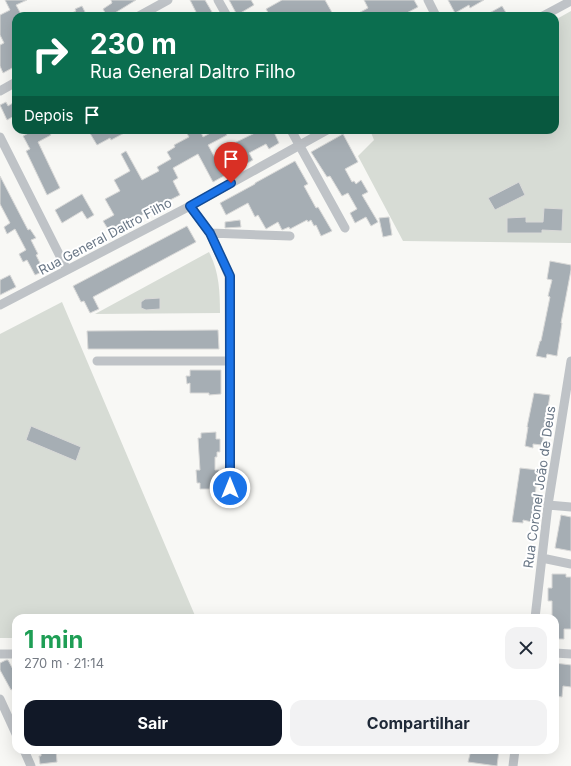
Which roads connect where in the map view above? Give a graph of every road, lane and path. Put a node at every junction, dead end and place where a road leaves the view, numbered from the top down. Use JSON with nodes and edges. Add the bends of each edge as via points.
{"nodes":[{"id":1,"x":168,"y":0,"type":"edge"},
{"id":2,"x":218,"y":0,"type":"edge"},
{"id":3,"x":428,"y":0,"type":"edge"},
{"id":4,"x":571,"y":1,"type":"edge"},
{"id":5,"x":146,"y":12,"type":"edge"},
{"id":6,"x":225,"y":12,"type":"edge"},
{"id":7,"x":434,"y":12,"type":"edge"},
{"id":8,"x":550,"y":12,"type":"edge"},
{"id":9,"x":12,"y":84,"type":"edge"},
{"id":10,"x":0,"y":91,"type":"edge"},
{"id":11,"x":293,"y":134,"type":"edge"},
{"id":12,"x":320,"y":134,"type":"edge"},
{"id":13,"x":0,"y":137,"type":"edge"},
{"id":14,"x":299,"y":145,"type":"junction"},
{"id":15,"x":190,"y":206,"type":"junction"},
{"id":16,"x":345,"y":228,"type":"dead end"},
{"id":17,"x":210,"y":233,"type":"junction"},
{"id":18,"x":290,"y":236,"type":"dead end"},
{"id":19,"x":67,"y":270,"type":"junction"},
{"id":20,"x":0,"y":306,"type":"edge"},
{"id":21,"x":97,"y":360,"type":"dead end"},
{"id":22,"x":230,"y":361,"type":"junction"},
{"id":23,"x":571,"y":361,"type":"edge"},
{"id":24,"x":230,"y":488,"type":"dead end"},
{"id":25,"x":548,"y":505,"type":"junction"},
{"id":26,"x":571,"y":507,"type":"edge"},
{"id":27,"x":542,"y":558,"type":"junction"},
{"id":28,"x":571,"y":564,"type":"edge"},
{"id":29,"x":535,"y":614,"type":"edge"},
{"id":30,"x":559,"y":653,"type":"edge"},
{"id":31,"x":0,"y":654,"type":"edge"},
{"id":32,"x":12,"y":654,"type":"edge"},
{"id":33,"x":571,"y":654,"type":"edge"},
{"id":34,"x":0,"y":699,"type":"edge"},
{"id":35,"x":12,"y":725,"type":"edge"},
{"id":36,"x":26,"y":754,"type":"edge"},
{"id":37,"x":515,"y":754,"type":"edge"},
{"id":38,"x":31,"y":766,"type":"edge"},
{"id":39,"x":513,"y":766,"type":"edge"}],
"edges":[{"from":1,"to":5,"type":"street"},
{"from":2,"to":6,"type":"street"},
{"from":3,"to":7,"type":"street"},
{"from":4,"to":8,"type":"street"},
{"from":9,"to":10,"type":"street"},
{"from":11,"to":14,"type":"street"},
{"from":12,"to":14,"type":"street","name":"Rua General Daltro Filho"},
{"from":13,"to":19,"type":"street"},
{"from":14,"to":15,"type":"street","name":"Rua General Daltro Filho"},
{"from":14,"to":16,"type":"street"},
{"from":15,"to":17,"type":"street"},
{"from":15,"to":19,"type":"street","name":"Rua General Daltro Filho"},
{"from":17,"to":18,"type":"street"},
{"from":17,"to":22,"type":"street","via":[[230,276]]},
{"from":19,"to":20,"type":"street","name":"Rua General Daltro Filho"},
{"from":21,"to":22,"type":"street"},
{"from":22,"to":24,"type":"street"},
{"from":23,"to":25,"type":"street","name":"Rua Coronel João de Deus"},
{"from":25,"to":26,"type":"street"},
{"from":25,"to":27,"type":"street","name":"Rua Coronel João de Deus"},
{"from":27,"to":28,"type":"street"},
{"from":27,"to":29,"type":"street","name":"Rua Coronel João de Deus"},
{"from":30,"to":33,"type":"street"},
{"from":31,"to":32,"type":"street"},
{"from":34,"to":35,"type":"street"},
{"from":36,"to":38,"type":"street"},
{"from":37,"to":39,"type":"street"}]}
